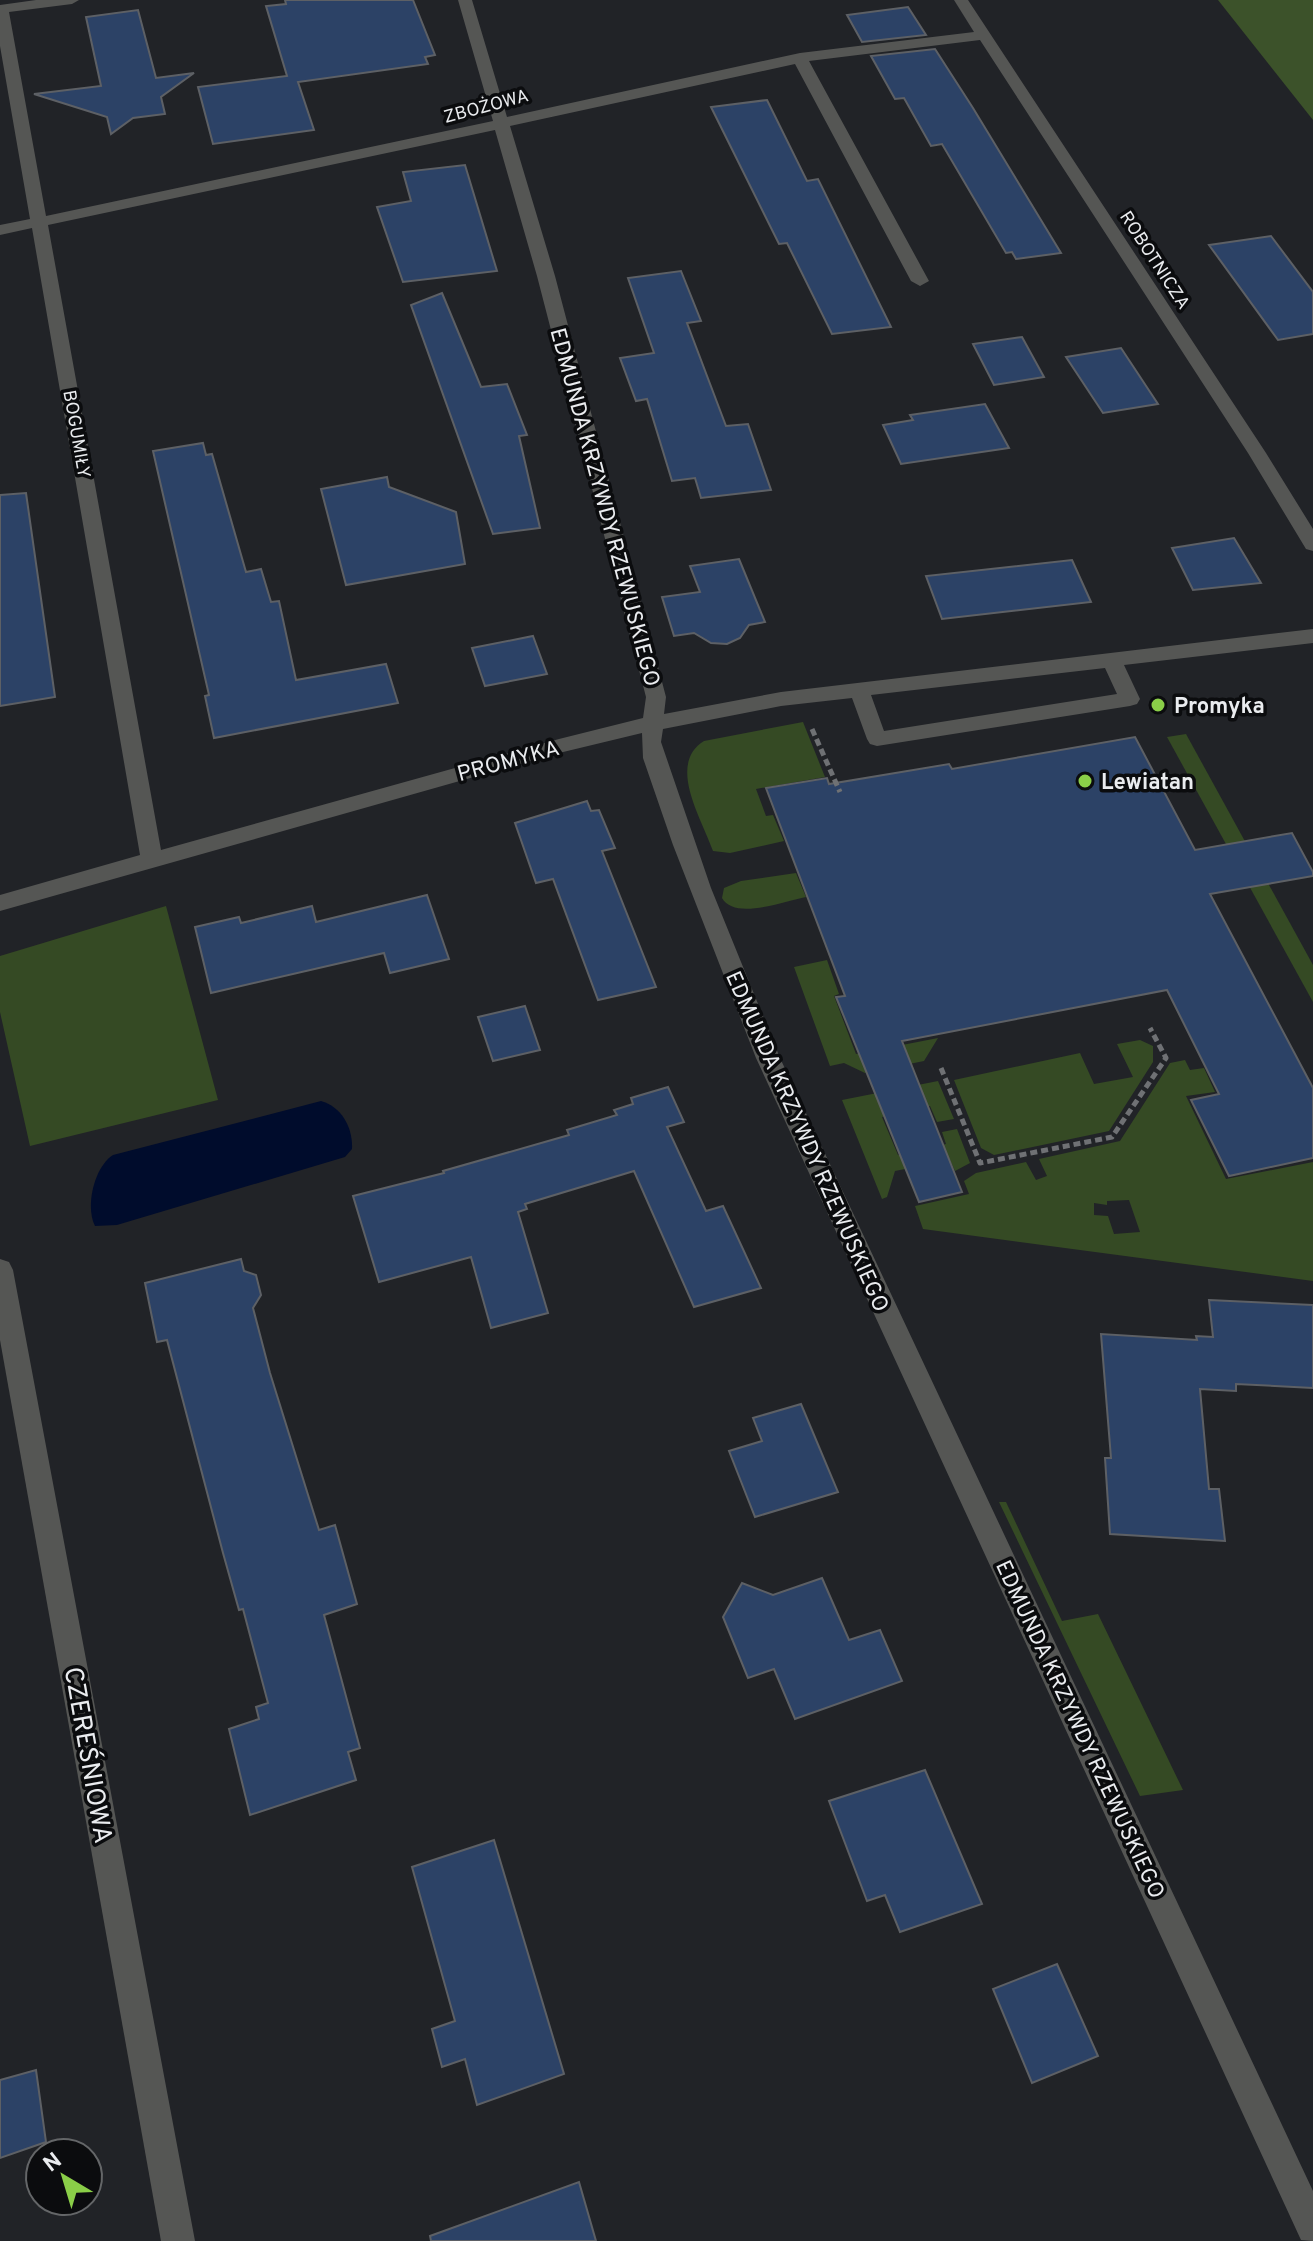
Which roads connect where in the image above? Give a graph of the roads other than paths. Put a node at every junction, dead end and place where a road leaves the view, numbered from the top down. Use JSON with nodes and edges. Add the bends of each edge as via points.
{"nodes":[{"id":1,"x":72,"y":0,"type":"edge"},
{"id":2,"x":465,"y":0,"type":"edge"},
{"id":3,"x":961,"y":0,"type":"edge"},
{"id":4,"x":0,"y":9,"type":"edge"},
{"id":5,"x":984,"y":35,"type":"junction"},
{"id":6,"x":800,"y":58,"type":"junction"},
{"id":7,"x":500,"y":123,"type":"junction"},
{"id":8,"x":40,"y":222,"type":"junction"},
{"id":9,"x":0,"y":230,"type":"edge"},
{"id":10,"x":920,"y":281,"type":"dead end"},
{"id":11,"x":1313,"y":545,"type":"edge"},
{"id":12,"x":1313,"y":636,"type":"edge"},
{"id":13,"x":1111,"y":659,"type":"junction"},
{"id":14,"x":859,"y":690,"type":"junction"},
{"id":15,"x":654,"y":723,"type":"junction"},
{"id":16,"x":152,"y":859,"type":"junction"},
{"id":17,"x":0,"y":903,"type":"edge"},
{"id":18,"x":0,"y":1270,"type":"edge"},
{"id":19,"x":1304,"y":2185,"type":"edge"},
{"id":20,"x":1313,"y":2228,"type":"edge"},
{"id":21,"x":178,"y":2241,"type":"edge"}],
"edges":[{"from":1,"to":4,"type":"street"},
{"from":2,"to":7,"type":"street","name":"EDMUNDA KRZYWDY RZEWUSKIEGO"},
{"from":3,"to":5,"type":"street","name":"ROBOTNICZA"},
{"from":4,"to":8,"type":"street","name":"BOGUMIŁY"},
{"from":5,"to":6,"type":"street","name":"ZBOŻOWA"},
{"from":5,"to":11,"type":"street","name":"ROBOTNICZA"},
{"from":6,"to":7,"type":"street","name":"ZBOŻOWA"},
{"from":6,"to":10,"type":"street"},
{"from":7,"to":8,"type":"street","name":"ZBOŻOWA"},
{"from":7,"to":15,"type":"street","name":"EDMUNDA KRZYWDY RZEWUSKIEGO","via":[[546,276],[656,697]]},
{"from":8,"to":9,"type":"street","name":"ZBOŻOWA"},
{"from":8,"to":16,"type":"street","name":"BOGUMIŁY"},
{"from":12,"to":13,"type":"street","name":"PROMYKA"},
{"from":13,"to":14,"type":"street","name":"PROMYKA"},
{"from":13,"to":14,"type":"street","via":[[1130,699],[877,739]]},
{"from":14,"to":15,"type":"street","name":"PROMYKA"},
{"from":15,"to":16,"type":"street","name":"PROMYKA"},
{"from":15,"to":19,"type":"street","name":"EDMUNDA KRZYWDY RZEWUSKIEGO","via":[[654,758],[749,1017]]},
{"from":16,"to":17,"type":"street","name":"PROMYKA"},
{"from":18,"to":21,"type":"street","name":"CZEREŚNIOWA"},
{"from":19,"to":20,"type":"street","name":"EDMUNDA KRZYWDY RZEWUSKIEGO"}]}
